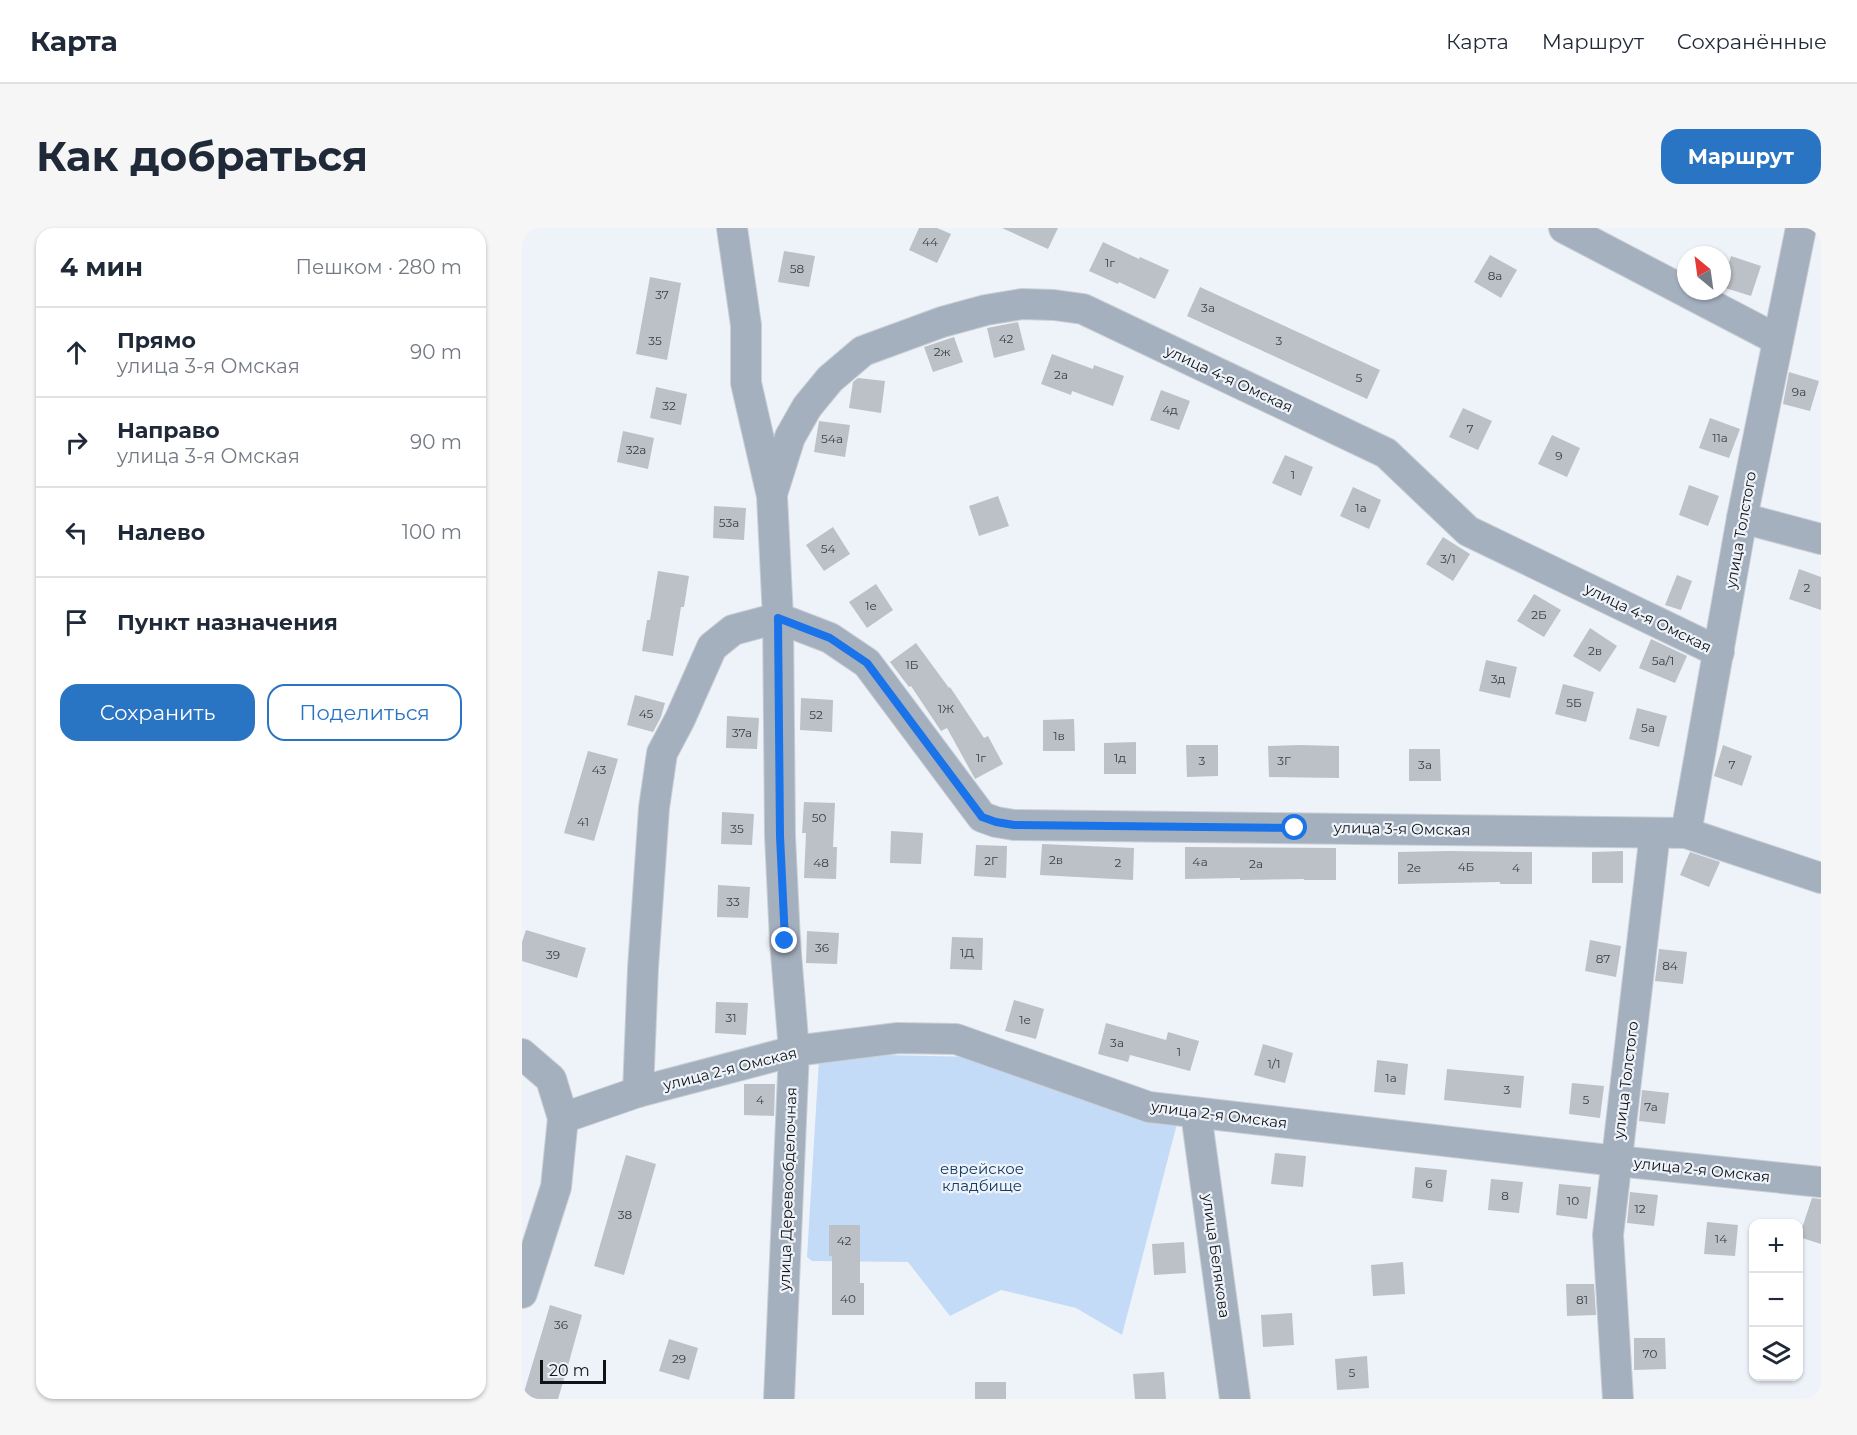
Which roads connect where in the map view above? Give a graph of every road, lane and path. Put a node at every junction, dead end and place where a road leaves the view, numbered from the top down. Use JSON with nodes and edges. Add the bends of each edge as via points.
{"nodes":[{"id":1,"x":732,"y":228,"type":"edge"},
{"id":2,"x":1564,"y":228,"type":"edge"},
{"id":3,"x":1801,"y":228,"type":"edge"},
{"id":4,"x":1778,"y":340,"type":"junction"},
{"id":5,"x":772,"y":496,"type":"junction"},
{"id":6,"x":1742,"y":518,"type":"junction"},
{"id":7,"x":1821,"y":539,"type":"edge"},
{"id":8,"x":778,"y":618,"type":"junction"},
{"id":9,"x":1719,"y":652,"type":"junction"},
{"id":10,"x":1655,"y":833,"type":"junction"},
{"id":11,"x":1686,"y":833,"type":"junction"},
{"id":12,"x":1821,"y":878,"type":"edge"},
{"id":13,"x":794,"y":1051,"type":"junction"},
{"id":14,"x":522,"y":1054,"type":"edge"},
{"id":15,"x":638,"y":1092,"type":"junction"},
{"id":16,"x":1196,"y":1113,"type":"junction"},
{"id":17,"x":563,"y":1118,"type":"junction"},
{"id":18,"x":1617,"y":1161,"type":"junction"},
{"id":19,"x":1821,"y":1182,"type":"edge"},
{"id":20,"x":522,"y":1293,"type":"edge"},
{"id":21,"x":779,"y":1399,"type":"edge"},
{"id":22,"x":1235,"y":1399,"type":"edge"},
{"id":23,"x":1618,"y":1399,"type":"edge"}],
"edges":[{"from":1,"to":5,"type":"street","name":"улица Деревообделочная","via":[[746,325],[746,383]]},
{"from":2,"to":4,"type":"street"},
{"from":3,"to":4,"type":"street","name":"улица Толстого"},
{"from":4,"to":6,"type":"street","name":"улица Толстого"},
{"from":5,"to":8,"type":"street","name":"улица Деревообделочная"},
{"from":5,"to":9,"type":"street","name":"улица 4-я Омская","via":[[790,437],[807,407],[830,379],[863,351],[986,310],[1054,304],[1083,309],[1386,453],[1468,531]]},
{"from":6,"to":7,"type":"street"},
{"from":6,"to":9,"type":"street","name":"улица Толстого"},
{"from":8,"to":10,"type":"street","name":"улица 3-я Омская","via":[[830,638],[867,663],[982,817],[996,822]]},
{"from":8,"to":13,"type":"street","name":"улица Деревообделочная","via":[[780,836]]},
{"from":8,"to":15,"type":"street","via":[[733,630],[712,647],[662,753],[654,808]]},
{"from":9,"to":11,"type":"street","name":"улица Толстого"},
{"from":10,"to":11,"type":"street","name":"улица 3-я Омская"},
{"from":10,"to":18,"type":"street","name":"улица Толстого"},
{"from":11,"to":12,"type":"street","name":"улица 3-я Омская"},
{"from":13,"to":15,"type":"street","name":"улица 2-я Омская"},
{"from":13,"to":16,"type":"street","name":"улица 2-я Омская","via":[[897,1038],[956,1040],[1149,1107]]},
{"from":13,"to":21,"type":"street","name":"улица Деревообделочная"},
{"from":14,"to":17,"type":"street","via":[[551,1079]]},
{"from":15,"to":17,"type":"street","name":"улица 2-я Омская"},
{"from":16,"to":18,"type":"street","name":"улица 2-я Омская"},
{"from":16,"to":22,"type":"street","name":"улица Белякова"},
{"from":17,"to":20,"type":"street","via":[[556,1187]]},
{"from":18,"to":19,"type":"street","name":"улица 2-я Омская"},
{"from":18,"to":23,"type":"street","name":"улица Толстого","via":[[1608,1235]]}]}
